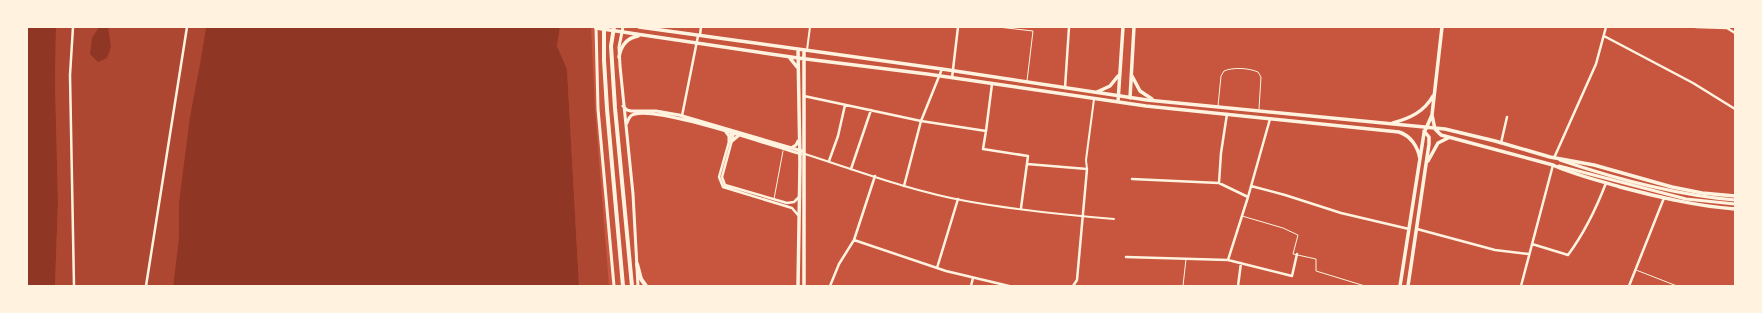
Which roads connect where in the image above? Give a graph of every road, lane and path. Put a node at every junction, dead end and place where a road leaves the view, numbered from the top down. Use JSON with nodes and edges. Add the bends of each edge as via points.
{"nodes":[{"id":1,"x":72,"y":27,"type":"edge"},
{"id":2,"x":187,"y":27,"type":"edge"},
{"id":3,"x":596,"y":27,"type":"edge"},
{"id":4,"x":623,"y":27,"type":"edge"},
{"id":5,"x":639,"y":27,"type":"edge"},
{"id":6,"x":702,"y":27,"type":"edge"},
{"id":7,"x":810,"y":27,"type":"edge"},
{"id":8,"x":958,"y":27,"type":"edge"},
{"id":9,"x":998,"y":27,"type":"edge"},
{"id":10,"x":1068,"y":27,"type":"edge"},
{"id":11,"x":1123,"y":27,"type":"edge"},
{"id":12,"x":1134,"y":27,"type":"edge"},
{"id":13,"x":1442,"y":27,"type":"edge"},
{"id":14,"x":1606,"y":27,"type":"edge"},
{"id":15,"x":1696,"y":27,"type":"edge"},
{"id":16,"x":604,"y":28,"type":"edge"},
{"id":17,"x":656,"y":28,"type":"edge"},
{"id":18,"x":614,"y":29,"type":"edge"},
{"id":19,"x":622,"y":32,"type":"junction"},
{"id":20,"x":1735,"y":33,"type":"edge"},
{"id":21,"x":644,"y":35,"type":"junction"},
{"id":22,"x":699,"y":36,"type":"junction"},
{"id":23,"x":1604,"y":36,"type":"junction"},
{"id":24,"x":697,"y":43,"type":"junction"},
{"id":25,"x":798,"y":49,"type":"junction"},
{"id":26,"x":805,"y":50,"type":"junction"},
{"id":27,"x":784,"y":56,"type":"junction"},
{"id":28,"x":619,"y":57,"type":"junction"},
{"id":29,"x":798,"y":58,"type":"junction"},
{"id":30,"x":804,"y":58,"type":"junction"},
{"id":31,"x":813,"y":60,"type":"junction"},
{"id":32,"x":798,"y":69,"type":"junction"},
{"id":33,"x":804,"y":69,"type":"junction"},
{"id":34,"x":942,"y":69,"type":"junction"},
{"id":35,"x":953,"y":71,"type":"junction"},
{"id":36,"x":1120,"y":71,"type":"junction"},
{"id":37,"x":1131,"y":73,"type":"junction"},
{"id":38,"x":940,"y":76,"type":"junction"},
{"id":39,"x":952,"y":78,"type":"junction"},
{"id":40,"x":1027,"y":82,"type":"junction"},
{"id":41,"x":992,"y":83,"type":"junction"},
{"id":42,"x":1065,"y":88,"type":"junction"},
{"id":43,"x":1094,"y":92,"type":"junction"},
{"id":44,"x":1434,"y":93,"type":"junction"},
{"id":45,"x":804,"y":96,"type":"junction"},
{"id":46,"x":1118,"y":96,"type":"junction"},
{"id":47,"x":1130,"y":97,"type":"junction"},
{"id":48,"x":1094,"y":98,"type":"junction"},
{"id":49,"x":1157,"y":101,"type":"junction"},
{"id":50,"x":1118,"y":102,"type":"junction"},
{"id":51,"x":1129,"y":103,"type":"junction"},
{"id":52,"x":845,"y":104,"type":"junction"},
{"id":53,"x":623,"y":106,"type":"junction"},
{"id":54,"x":1218,"y":107,"type":"junction"},
{"id":55,"x":1735,"y":109,"type":"edge"},
{"id":56,"x":871,"y":110,"type":"junction"},
{"id":57,"x":1259,"y":112,"type":"junction"},
{"id":58,"x":1227,"y":114,"type":"junction"},
{"id":59,"x":1432,"y":115,"type":"junction"},
{"id":60,"x":682,"y":117,"type":"junction"},
{"id":61,"x":1507,"y":117,"type":"dead end"},
{"id":62,"x":1270,"y":119,"type":"junction"},
{"id":63,"x":921,"y":121,"type":"junction"},
{"id":64,"x":1390,"y":124,"type":"junction"},
{"id":65,"x":626,"y":125,"type":"junction"},
{"id":66,"x":1434,"y":128,"type":"junction"},
{"id":67,"x":1425,"y":129,"type":"junction"},
{"id":68,"x":725,"y":131,"type":"junction"},
{"id":69,"x":986,"y":131,"type":"junction"},
{"id":70,"x":733,"y":132,"type":"junction"},
{"id":71,"x":740,"y":136,"type":"junction"},
{"id":72,"x":1451,"y":138,"type":"junction"},
{"id":73,"x":730,"y":141,"type":"junction"},
{"id":74,"x":798,"y":141,"type":"junction"},
{"id":75,"x":1501,"y":143,"type":"junction"},
{"id":76,"x":783,"y":147,"type":"junction"},
{"id":77,"x":790,"y":148,"type":"junction"},
{"id":78,"x":793,"y":152,"type":"junction"},
{"id":79,"x":799,"y":152,"type":"junction"},
{"id":80,"x":805,"y":154,"type":"junction"},
{"id":81,"x":1554,"y":158,"type":"junction"},
{"id":82,"x":1420,"y":159,"type":"junction"},
{"id":83,"x":800,"y":161,"type":"junction"},
{"id":84,"x":829,"y":161,"type":"junction"},
{"id":85,"x":1027,"y":164,"type":"junction"},
{"id":86,"x":1427,"y":164,"type":"junction"},
{"id":87,"x":1553,"y":165,"type":"junction"},
{"id":88,"x":851,"y":169,"type":"junction"},
{"id":89,"x":1087,"y":169,"type":"junction"},
{"id":90,"x":1592,"y":172,"type":"junction"},
{"id":91,"x":875,"y":176,"type":"junction"},
{"id":92,"x":1132,"y":179,"type":"dead end"},
{"id":93,"x":1219,"y":183,"type":"junction"},
{"id":94,"x":1606,"y":183,"type":"junction"},
{"id":95,"x":904,"y":186,"type":"junction"},
{"id":96,"x":1252,"y":186,"type":"junction"},
{"id":97,"x":800,"y":196,"type":"junction"},
{"id":98,"x":1735,"y":196,"type":"edge"},
{"id":99,"x":1248,"y":197,"type":"junction"},
{"id":100,"x":1664,"y":198,"type":"junction"},
{"id":101,"x":958,"y":199,"type":"junction"},
{"id":102,"x":1735,"y":200,"type":"edge"},
{"id":103,"x":774,"y":201,"type":"junction"},
{"id":104,"x":1735,"y":204,"type":"edge"},
{"id":105,"x":1021,"y":208,"type":"junction"},
{"id":106,"x":1735,"y":209,"type":"edge"},
{"id":107,"x":798,"y":215,"type":"junction"},
{"id":108,"x":1083,"y":216,"type":"junction"},
{"id":109,"x":1242,"y":216,"type":"junction"},
{"id":110,"x":1114,"y":219,"type":"dead end"},
{"id":111,"x":1410,"y":229,"type":"junction"},
{"id":112,"x":1417,"y":229,"type":"junction"},
{"id":113,"x":854,"y":240,"type":"junction"},
{"id":114,"x":1532,"y":244,"type":"junction"},
{"id":115,"x":1297,"y":254,"type":"junction"},
{"id":116,"x":1529,"y":254,"type":"junction"},
{"id":117,"x":1126,"y":257,"type":"dead end"},
{"id":118,"x":1186,"y":259,"type":"junction"},
{"id":119,"x":1228,"y":260,"type":"junction"},
{"id":120,"x":1241,"y":263,"type":"junction"},
{"id":121,"x":637,"y":264,"type":"junction"},
{"id":122,"x":937,"y":268,"type":"junction"},
{"id":123,"x":1636,"y":270,"type":"junction"},
{"id":124,"x":973,"y":278,"type":"junction"},
{"id":125,"x":74,"y":286,"type":"edge"},
{"id":126,"x":146,"y":286,"type":"edge"},
{"id":127,"x":614,"y":286,"type":"edge"},
{"id":128,"x":624,"y":286,"type":"edge"},
{"id":129,"x":632,"y":286,"type":"edge"},
{"id":130,"x":638,"y":286,"type":"edge"},
{"id":131,"x":646,"y":286,"type":"edge"},
{"id":132,"x":798,"y":286,"type":"edge"},
{"id":133,"x":804,"y":286,"type":"edge"},
{"id":134,"x":830,"y":286,"type":"edge"},
{"id":135,"x":971,"y":286,"type":"edge"},
{"id":136,"x":1008,"y":286,"type":"edge"},
{"id":137,"x":1073,"y":286,"type":"edge"},
{"id":138,"x":1183,"y":286,"type":"edge"},
{"id":139,"x":1238,"y":286,"type":"edge"},
{"id":140,"x":1365,"y":286,"type":"edge"},
{"id":141,"x":1400,"y":286,"type":"edge"},
{"id":142,"x":1408,"y":286,"type":"edge"},
{"id":143,"x":1522,"y":286,"type":"edge"},
{"id":144,"x":1629,"y":286,"type":"edge"},
{"id":145,"x":1677,"y":286,"type":"edge"}],
"edges":[{"from":1,"to":125,"type":"street","via":[[70,75]]},
{"from":2,"to":126,"type":"street"},
{"from":3,"to":16,"type":"main road"},
{"from":3,"to":127,"type":"street","via":[[598,109]]},
{"from":4,"to":19,"type":"street"},
{"from":5,"to":17,"type":"main road"},
{"from":6,"to":22,"type":"street"},
{"from":7,"to":26,"type":"street"},
{"from":8,"to":35,"type":"street"},
{"from":9,"to":40,"type":"lane","via":[[1033,31]]},
{"from":10,"to":42,"type":"street"},
{"from":11,"to":36,"type":"main road"},
{"from":12,"to":37,"type":"main road"},
{"from":13,"to":44,"type":"main road"},
{"from":14,"to":23,"type":"street"},
{"from":15,"to":20,"type":"street","via":[[1727,28]]},
{"from":16,"to":18,"type":"main road"},
{"from":16,"to":128,"type":"main road","via":[[607,109]]},
{"from":17,"to":22,"type":"main road"},
{"from":18,"to":19,"type":"main road"},
{"from":18,"to":129,"type":"main road","via":[[611,46],[615,108]]},
{"from":19,"to":21,"type":"main road"},
{"from":19,"to":28,"type":"street"},
{"from":21,"to":24,"type":"main road"},
{"from":21,"to":28,"type":"main road","via":[[634,37],[625,43]]},
{"from":22,"to":24,"type":"street"},
{"from":22,"to":25,"type":"main road"},
{"from":23,"to":55,"type":"street"},
{"from":23,"to":81,"type":"street","via":[[1596,64]]},
{"from":24,"to":27,"type":"main road"},
{"from":24,"to":60,"type":"street"},
{"from":25,"to":26,"type":"main road"},
{"from":25,"to":29,"type":"main road"},
{"from":26,"to":30,"type":"main road"},
{"from":26,"to":34,"type":"main road"},
{"from":27,"to":29,"type":"main road"},
{"from":27,"to":32,"type":"main road","via":[[792,60]]},
{"from":28,"to":53,"type":"street"},
{"from":29,"to":30,"type":"main road"},
{"from":29,"to":32,"type":"main road"},
{"from":30,"to":31,"type":"main road"},
{"from":30,"to":33,"type":"main road"},
{"from":31,"to":33,"type":"main road","via":[[807,62]]},
{"from":31,"to":38,"type":"main road"},
{"from":32,"to":74,"type":"main road"},
{"from":33,"to":45,"type":"main road"},
{"from":34,"to":35,"type":"main road"},
{"from":34,"to":38,"type":"street"},
{"from":35,"to":39,"type":"street"},
{"from":35,"to":40,"type":"main road"},
{"from":36,"to":43,"type":"main road","via":[[1110,86]]},
{"from":36,"to":46,"type":"main road"},
{"from":37,"to":47,"type":"main road"},
{"from":37,"to":49,"type":"main road","via":[[1140,91]]},
{"from":38,"to":39,"type":"main road"},
{"from":38,"to":63,"type":"street"},
{"from":39,"to":41,"type":"main road"},
{"from":40,"to":42,"type":"main road"},
{"from":41,"to":48,"type":"main road"},
{"from":41,"to":69,"type":"street"},
{"from":42,"to":43,"type":"main road"},
{"from":43,"to":46,"type":"main road"},
{"from":44,"to":59,"type":"main road"},
{"from":44,"to":64,"type":"main road","via":[[1420,112]]},
{"from":45,"to":52,"type":"street"},
{"from":45,"to":80,"type":"main road"},
{"from":46,"to":47,"type":"main road"},
{"from":46,"to":50,"type":"main road"},
{"from":47,"to":49,"type":"main road"},
{"from":47,"to":51,"type":"main road"},
{"from":48,"to":50,"type":"main road"},
{"from":48,"to":89,"type":"street"},
{"from":49,"to":54,"type":"main road"},
{"from":50,"to":51,"type":"main road"},
{"from":51,"to":58,"type":"main road"},
{"from":52,"to":56,"type":"street"},
{"from":52,"to":84,"type":"street"},
{"from":53,"to":60,"type":"street","via":[[631,111],[656,111]]},
{"from":53,"to":65,"type":"street"},
{"from":54,"to":57,"type":"main road"},
{"from":54,"to":57,"type":"lane","via":[[1221,76],[1224,71],[1254,70],[1258,72],[1261,80]]},
{"from":56,"to":63,"type":"street"},
{"from":56,"to":88,"type":"street"},
{"from":57,"to":64,"type":"main road"},
{"from":58,"to":62,"type":"main road"},
{"from":58,"to":93,"type":"street"},
{"from":59,"to":66,"type":"main road"},
{"from":59,"to":67,"type":"main road"},
{"from":60,"to":65,"type":"street","via":[[634,115],[628,119]]},
{"from":60,"to":68,"type":"street"},
{"from":60,"to":70,"type":"street"},
{"from":61,"to":75,"type":"street"},
{"from":62,"to":82,"type":"main road","via":[[1398,132],[1406,135],[1413,143]]},
{"from":62,"to":96,"type":"street"},
{"from":63,"to":69,"type":"street"},
{"from":63,"to":95,"type":"street"},
{"from":64,"to":67,"type":"main road"},
{"from":65,"to":121,"type":"street"},
{"from":66,"to":67,"type":"main road"},
{"from":66,"to":72,"type":"main road","via":[[1439,134]]},
{"from":66,"to":75,"type":"main road"},
{"from":67,"to":82,"type":"main road"},
{"from":67,"to":86,"type":"main road","via":[[1430,140]]},
{"from":68,"to":70,"type":"street"},
{"from":68,"to":73,"type":"street"},
{"from":69,"to":85,"type":"street","via":[[983,149],[1028,156]]},
{"from":70,"to":71,"type":"street"},
{"from":70,"to":73,"type":"street"},
{"from":70,"to":76,"type":"street"},
{"from":71,"to":73,"type":"street"},
{"from":71,"to":76,"type":"street"},
{"from":72,"to":86,"type":"main road","via":[[1438,143]]},
{"from":72,"to":87,"type":"main road"},
{"from":73,"to":103,"type":"street","via":[[720,172],[721,184],[727,189]]},
{"from":74,"to":77,"type":"street"},
{"from":74,"to":79,"type":"main road"},
{"from":75,"to":81,"type":"main road"},
{"from":76,"to":77,"type":"street"},
{"from":76,"to":78,"type":"street"},
{"from":76,"to":103,"type":"lane"},
{"from":77,"to":79,"type":"street"},
{"from":78,"to":79,"type":"street"},
{"from":78,"to":83,"type":"street"},
{"from":79,"to":80,"type":"street"},
{"from":79,"to":83,"type":"main road"},
{"from":80,"to":84,"type":"street"},
{"from":80,"to":133,"type":"main road"},
{"from":81,"to":90,"type":"street"},
{"from":81,"to":98,"type":"main road","via":[[1580,162],[1687,190]]},
{"from":82,"to":111,"type":"main road"},
{"from":83,"to":97,"type":"main road"},
{"from":84,"to":88,"type":"street"},
{"from":85,"to":89,"type":"street"},
{"from":85,"to":105,"type":"street"},
{"from":86,"to":112,"type":"main road"},
{"from":87,"to":90,"type":"street"},
{"from":87,"to":94,"type":"main road"},
{"from":87,"to":114,"type":"street"},
{"from":88,"to":91,"type":"street"},
{"from":89,"to":108,"type":"street"},
{"from":90,"to":102,"type":"street","via":[[1687,195]]},
{"from":90,"to":104,"type":"street","via":[[1686,198]]},
{"from":91,"to":95,"type":"street"},
{"from":91,"to":113,"type":"street"},
{"from":92,"to":93,"type":"street"},
{"from":93,"to":99,"type":"street"},
{"from":94,"to":100,"type":"main road"},
{"from":94,"to":114,"type":"street","via":[[1594,215],[1568,255]]},
{"from":95,"to":101,"type":"street"},
{"from":96,"to":99,"type":"street"},
{"from":96,"to":111,"type":"street","via":[[1341,213]]},
{"from":97,"to":103,"type":"street","via":[[789,203]]},
{"from":97,"to":107,"type":"main road"},
{"from":99,"to":109,"type":"street"},
{"from":100,"to":106,"type":"main road"},
{"from":100,"to":123,"type":"street"},
{"from":101,"to":105,"type":"street"},
{"from":101,"to":122,"type":"street"},
{"from":103,"to":107,"type":"street","via":[[792,208]]},
{"from":105,"to":108,"type":"street"},
{"from":107,"to":132,"type":"main road"},
{"from":108,"to":110,"type":"street"},
{"from":108,"to":137,"type":"street","via":[[1078,280]]},
{"from":109,"to":115,"type":"lane","via":[[1298,235],[1293,254]]},
{"from":109,"to":119,"type":"street"},
{"from":111,"to":141,"type":"main road"},
{"from":112,"to":116,"type":"street","via":[[1495,250]]},
{"from":112,"to":142,"type":"main road"},
{"from":113,"to":122,"type":"street"},
{"from":113,"to":134,"type":"street","via":[[839,264]]},
{"from":114,"to":116,"type":"street"},
{"from":115,"to":120,"type":"street","via":[[1292,276]]},
{"from":115,"to":140,"type":"lane","via":[[1316,259],[1316,271]]},
{"from":116,"to":143,"type":"street"},
{"from":117,"to":118,"type":"street"},
{"from":118,"to":119,"type":"street"},
{"from":118,"to":138,"type":"lane"},
{"from":119,"to":120,"type":"street"},
{"from":120,"to":139,"type":"street"},
{"from":121,"to":130,"type":"street"},
{"from":121,"to":131,"type":"main road"},
{"from":122,"to":124,"type":"street"},
{"from":123,"to":144,"type":"street"},
{"from":123,"to":145,"type":"lane"},
{"from":124,"to":135,"type":"street"},
{"from":124,"to":136,"type":"street"}]}
